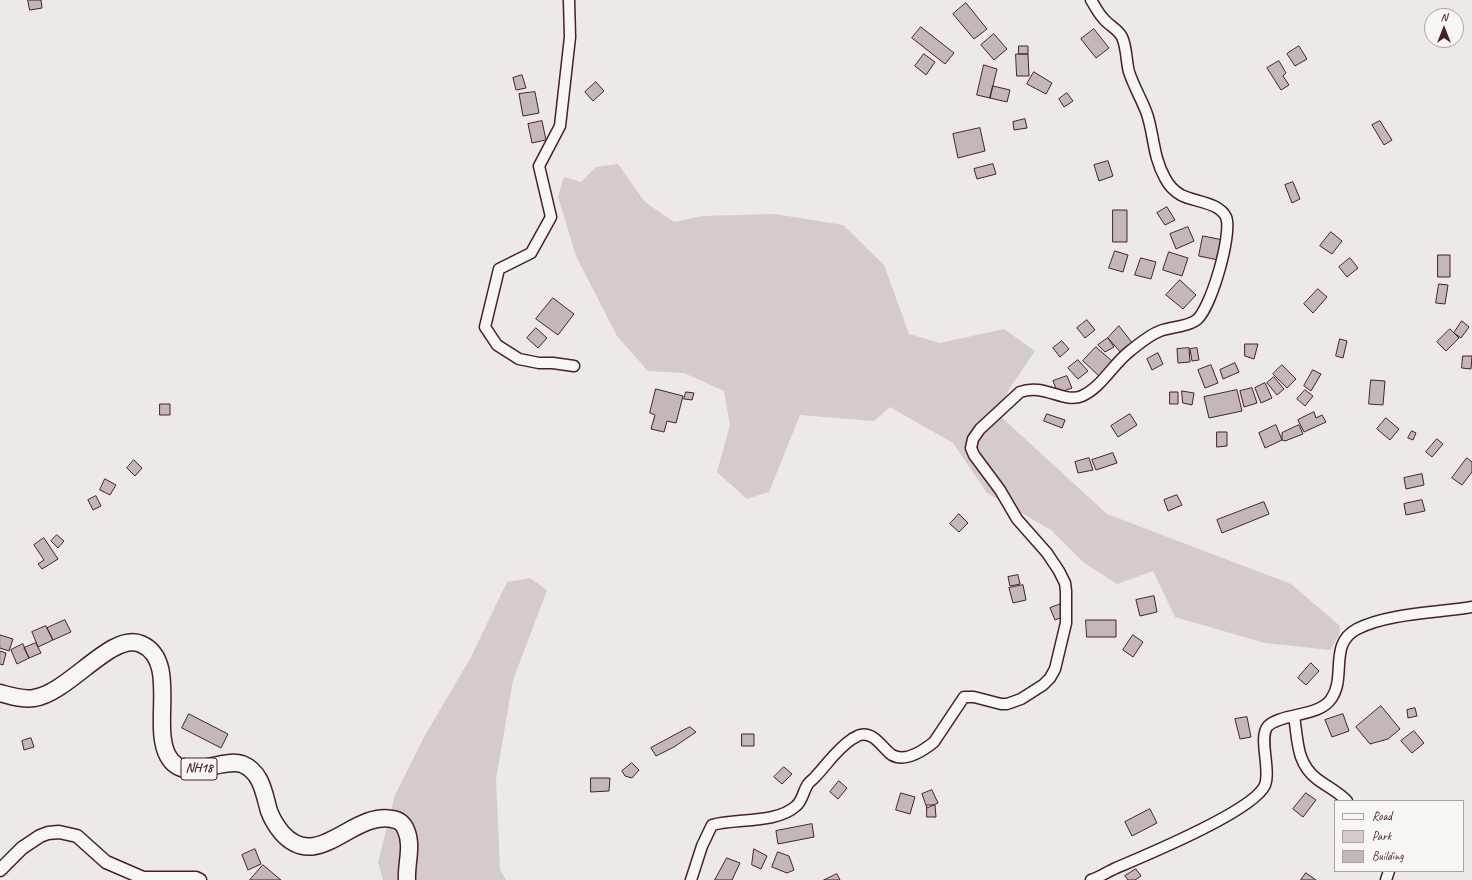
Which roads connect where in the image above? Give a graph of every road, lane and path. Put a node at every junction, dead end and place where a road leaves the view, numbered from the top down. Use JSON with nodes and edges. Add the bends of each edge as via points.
{"nodes":[{"id":1,"x":569,"y":0,"type":"edge"},
{"id":2,"x":1091,"y":0,"type":"edge"},
{"id":3,"x":574,"y":366,"type":"dead end"},
{"id":4,"x":1472,"y":607,"type":"edge"},
{"id":5,"x":0,"y":693,"type":"edge"},
{"id":6,"x":1294,"y":716,"type":"junction"},
{"id":7,"x":1346,"y":800,"type":"edge"},
{"id":8,"x":0,"y":870,"type":"edge"},
{"id":9,"x":200,"y":880,"type":"edge"},
{"id":10,"x":407,"y":880,"type":"edge"},
{"id":11,"x":691,"y":880,"type":"edge"},
{"id":12,"x":1091,"y":880,"type":"edge"}],
"edges":[{"from":1,"to":3,"type":"street","via":[[570,37],[560,126],[539,166],[551,217],[531,253],[499,269],[485,327],[497,345],[519,360]]},
{"from":2,"to":11,"type":"street","via":[[1102,17],[1121,36],[1130,73],[1147,114],[1156,157],[1165,179],[1180,194],[1221,211],[1228,226],[1213,292],[1202,315],[1196,321],[1160,331],[1149,337],[1127,353],[1097,385],[1081,397],[1063,396],[1037,389],[1020,392],[980,429],[973,439],[971,448],[974,455],[1000,490],[1017,519],[1047,553],[1065,583],[1067,616],[1053,674],[1021,699],[1007,704],[974,696],[964,697],[934,742],[907,757],[896,756],[866,734],[860,735],[846,743],[829,759],[808,784],[801,801],[790,810],[782,814],[712,825]]},
{"from":4,"to":6,"type":"street","via":[[1400,616],[1356,629],[1342,642],[1339,650],[1339,675],[1332,699],[1323,707]]},
{"from":5,"to":10,"type":"main road","number":"NH18","via":[[28,699],[42,696],[63,686],[115,646],[130,642],[142,644],[155,655],[160,666],[162,737],[167,755],[173,763],[190,769],[232,763],[246,767],[262,784],[276,825],[298,846],[308,847],[325,843],[373,819],[388,818],[401,822],[409,841]]},
{"from":6,"to":7,"type":"street","via":[[1300,757],[1306,768]]},
{"from":6,"to":12,"type":"street","via":[[1268,726],[1264,736],[1267,778],[1264,787],[1257,794],[1221,819]]},
{"from":8,"to":9,"type":"street","via":[[28,844],[48,833],[59,832],[77,836],[106,862],[143,878]]}]}
